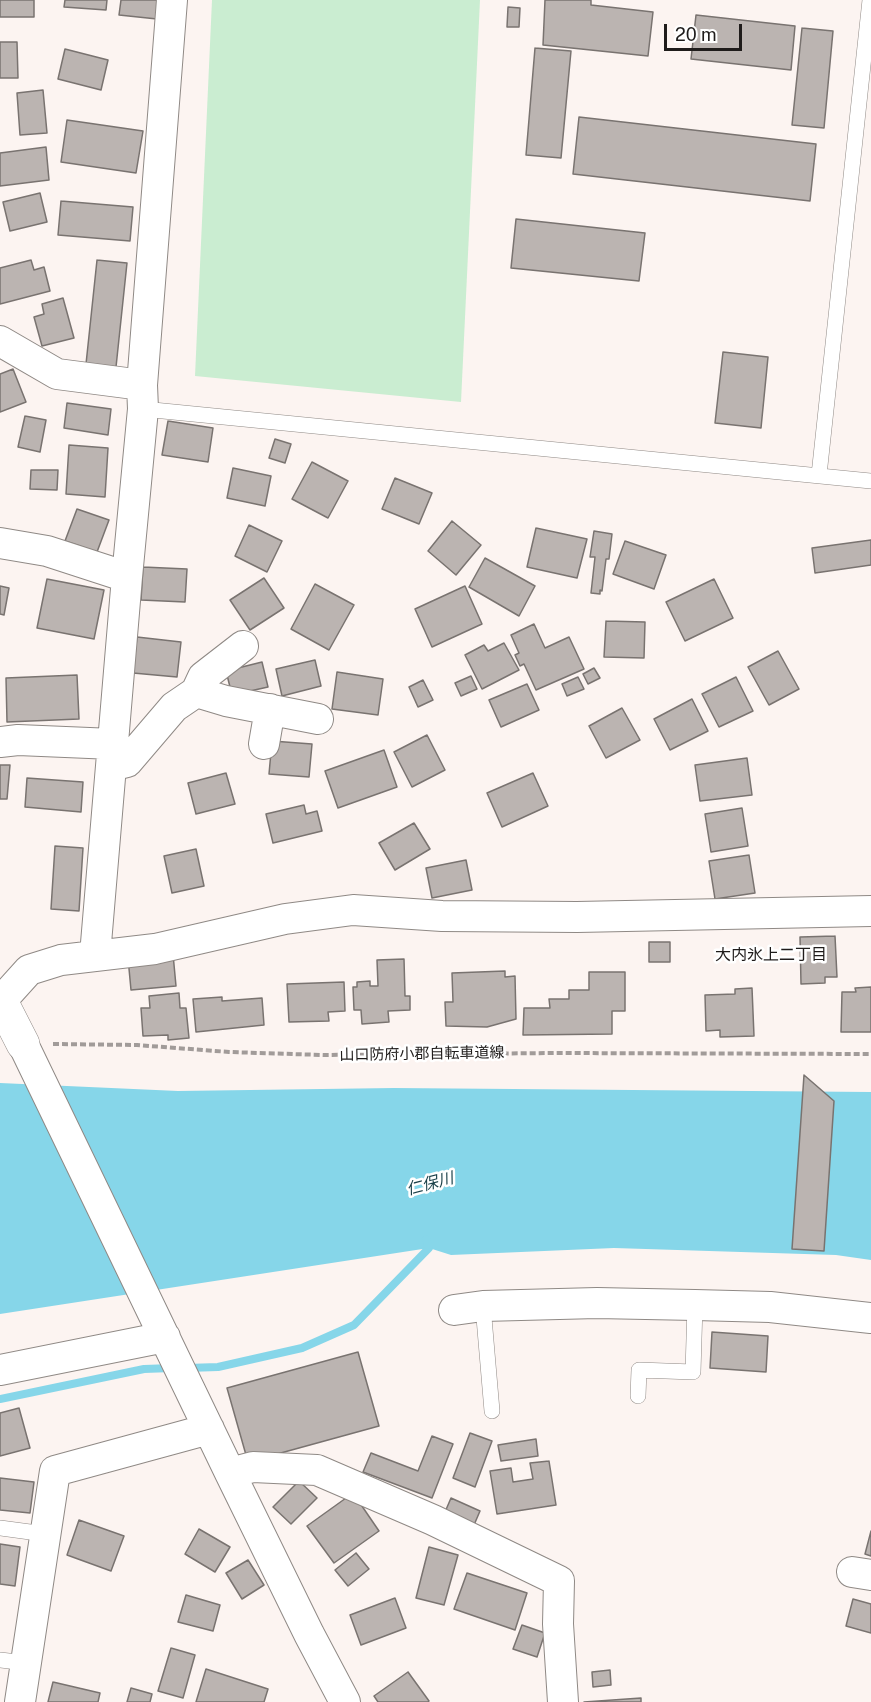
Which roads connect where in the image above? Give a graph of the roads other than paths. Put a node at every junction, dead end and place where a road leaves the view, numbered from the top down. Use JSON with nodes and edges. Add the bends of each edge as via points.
{"nodes":[{"id":1,"x":172,"y":0,"type":"edge"},
{"id":2,"x":870,"y":0,"type":"edge"},
{"id":3,"x":4,"y":349,"type":"edge"},
{"id":4,"x":142,"y":397,"type":"junction"},
{"id":5,"x":819,"y":475,"type":"junction"},
{"id":6,"x":871,"y":481,"type":"edge"},
{"id":7,"x":0,"y":543,"type":"edge"},
{"id":8,"x":127,"y":578,"type":"junction"},
{"id":9,"x":243,"y":646,"type":"dead end"},
{"id":10,"x":196,"y":692,"type":"junction"},
{"id":11,"x":270,"y":710,"type":"junction"},
{"id":12,"x":318,"y":719,"type":"dead end"},
{"id":13,"x":0,"y":742,"type":"edge"},
{"id":14,"x":264,"y":744,"type":"dead end"},
{"id":15,"x":112,"y":755,"type":"junction"},
{"id":16,"x":871,"y":911,"type":"edge"},
{"id":17,"x":95,"y":955,"type":"junction"},
{"id":18,"x":1,"y":1000,"type":"edge"},
{"id":19,"x":25,"y":1049,"type":"joint"},
{"id":20,"x":695,"y":1305,"type":"junction"},
{"id":21,"x":483,"y":1306,"type":"junction"},
{"id":22,"x":454,"y":1310,"type":"dead end"},
{"id":23,"x":871,"y":1318,"type":"edge"},
{"id":24,"x":165,"y":1337,"type":"junction"},
{"id":25,"x":0,"y":1370,"type":"edge"},
{"id":26,"x":638,"y":1396,"type":"dead end"},
{"id":27,"x":492,"y":1411,"type":"dead end"},
{"id":28,"x":209,"y":1429,"type":"junction"},
{"id":29,"x":230,"y":1473,"type":"junction"},
{"id":30,"x":0,"y":1528,"type":"edge"},
{"id":31,"x":45,"y":1534,"type":"junction"},
{"id":32,"x":13,"y":1661,"type":"edge"},
{"id":33,"x":20,"y":1702,"type":"edge"},
{"id":34,"x":345,"y":1702,"type":"edge"},
{"id":35,"x":563,"y":1702,"type":"edge"}],
"edges":[{"from":1,"to":4,"type":"street"},
{"from":2,"to":5,"type":"lane"},
{"from":3,"to":4,"type":"street","via":[[57,374]]},
{"from":4,"to":5,"type":"lane"},
{"from":4,"to":8,"type":"street"},
{"from":5,"to":6,"type":"lane"},
{"from":7,"to":8,"type":"street","via":[[47,551]]},
{"from":8,"to":15,"type":"street"},
{"from":9,"to":10,"type":"street","via":[[203,677]]},
{"from":10,"to":11,"type":"street"},
{"from":10,"to":15,"type":"street","via":[[174,707],[127,762]]},
{"from":11,"to":12,"type":"street"},
{"from":11,"to":14,"type":"street"},
{"from":13,"to":15,"type":"street","via":[[18,740]]},
{"from":15,"to":17,"type":"street"},
{"from":16,"to":17,"type":"street","via":[[578,917],[442,916],[353,910],[285,919],[155,949]]},
{"from":17,"to":18,"type":"street","via":[[29,970]]},
{"from":18,"to":19,"type":"main road"},
{"from":19,"to":24,"type":"street"},
{"from":20,"to":21,"type":"street"},
{"from":20,"to":23,"type":"street","via":[[770,1306]]},
{"from":20,"to":26,"type":"lane","via":[[693,1372],[639,1370]]},
{"from":21,"to":22,"type":"street"},
{"from":21,"to":27,"type":"lane"},
{"from":24,"to":25,"type":"street"},
{"from":24,"to":28,"type":"street"},
{"from":28,"to":29,"type":"street"},
{"from":28,"to":31,"type":"street","via":[[55,1471]]},
{"from":29,"to":34,"type":"street"},
{"from":29,"to":35,"type":"street","via":[[252,1467],[317,1470],[559,1581]]},
{"from":30,"to":31,"type":"lane"},
{"from":31,"to":32,"type":"street"},
{"from":32,"to":33,"type":"street"}]}
